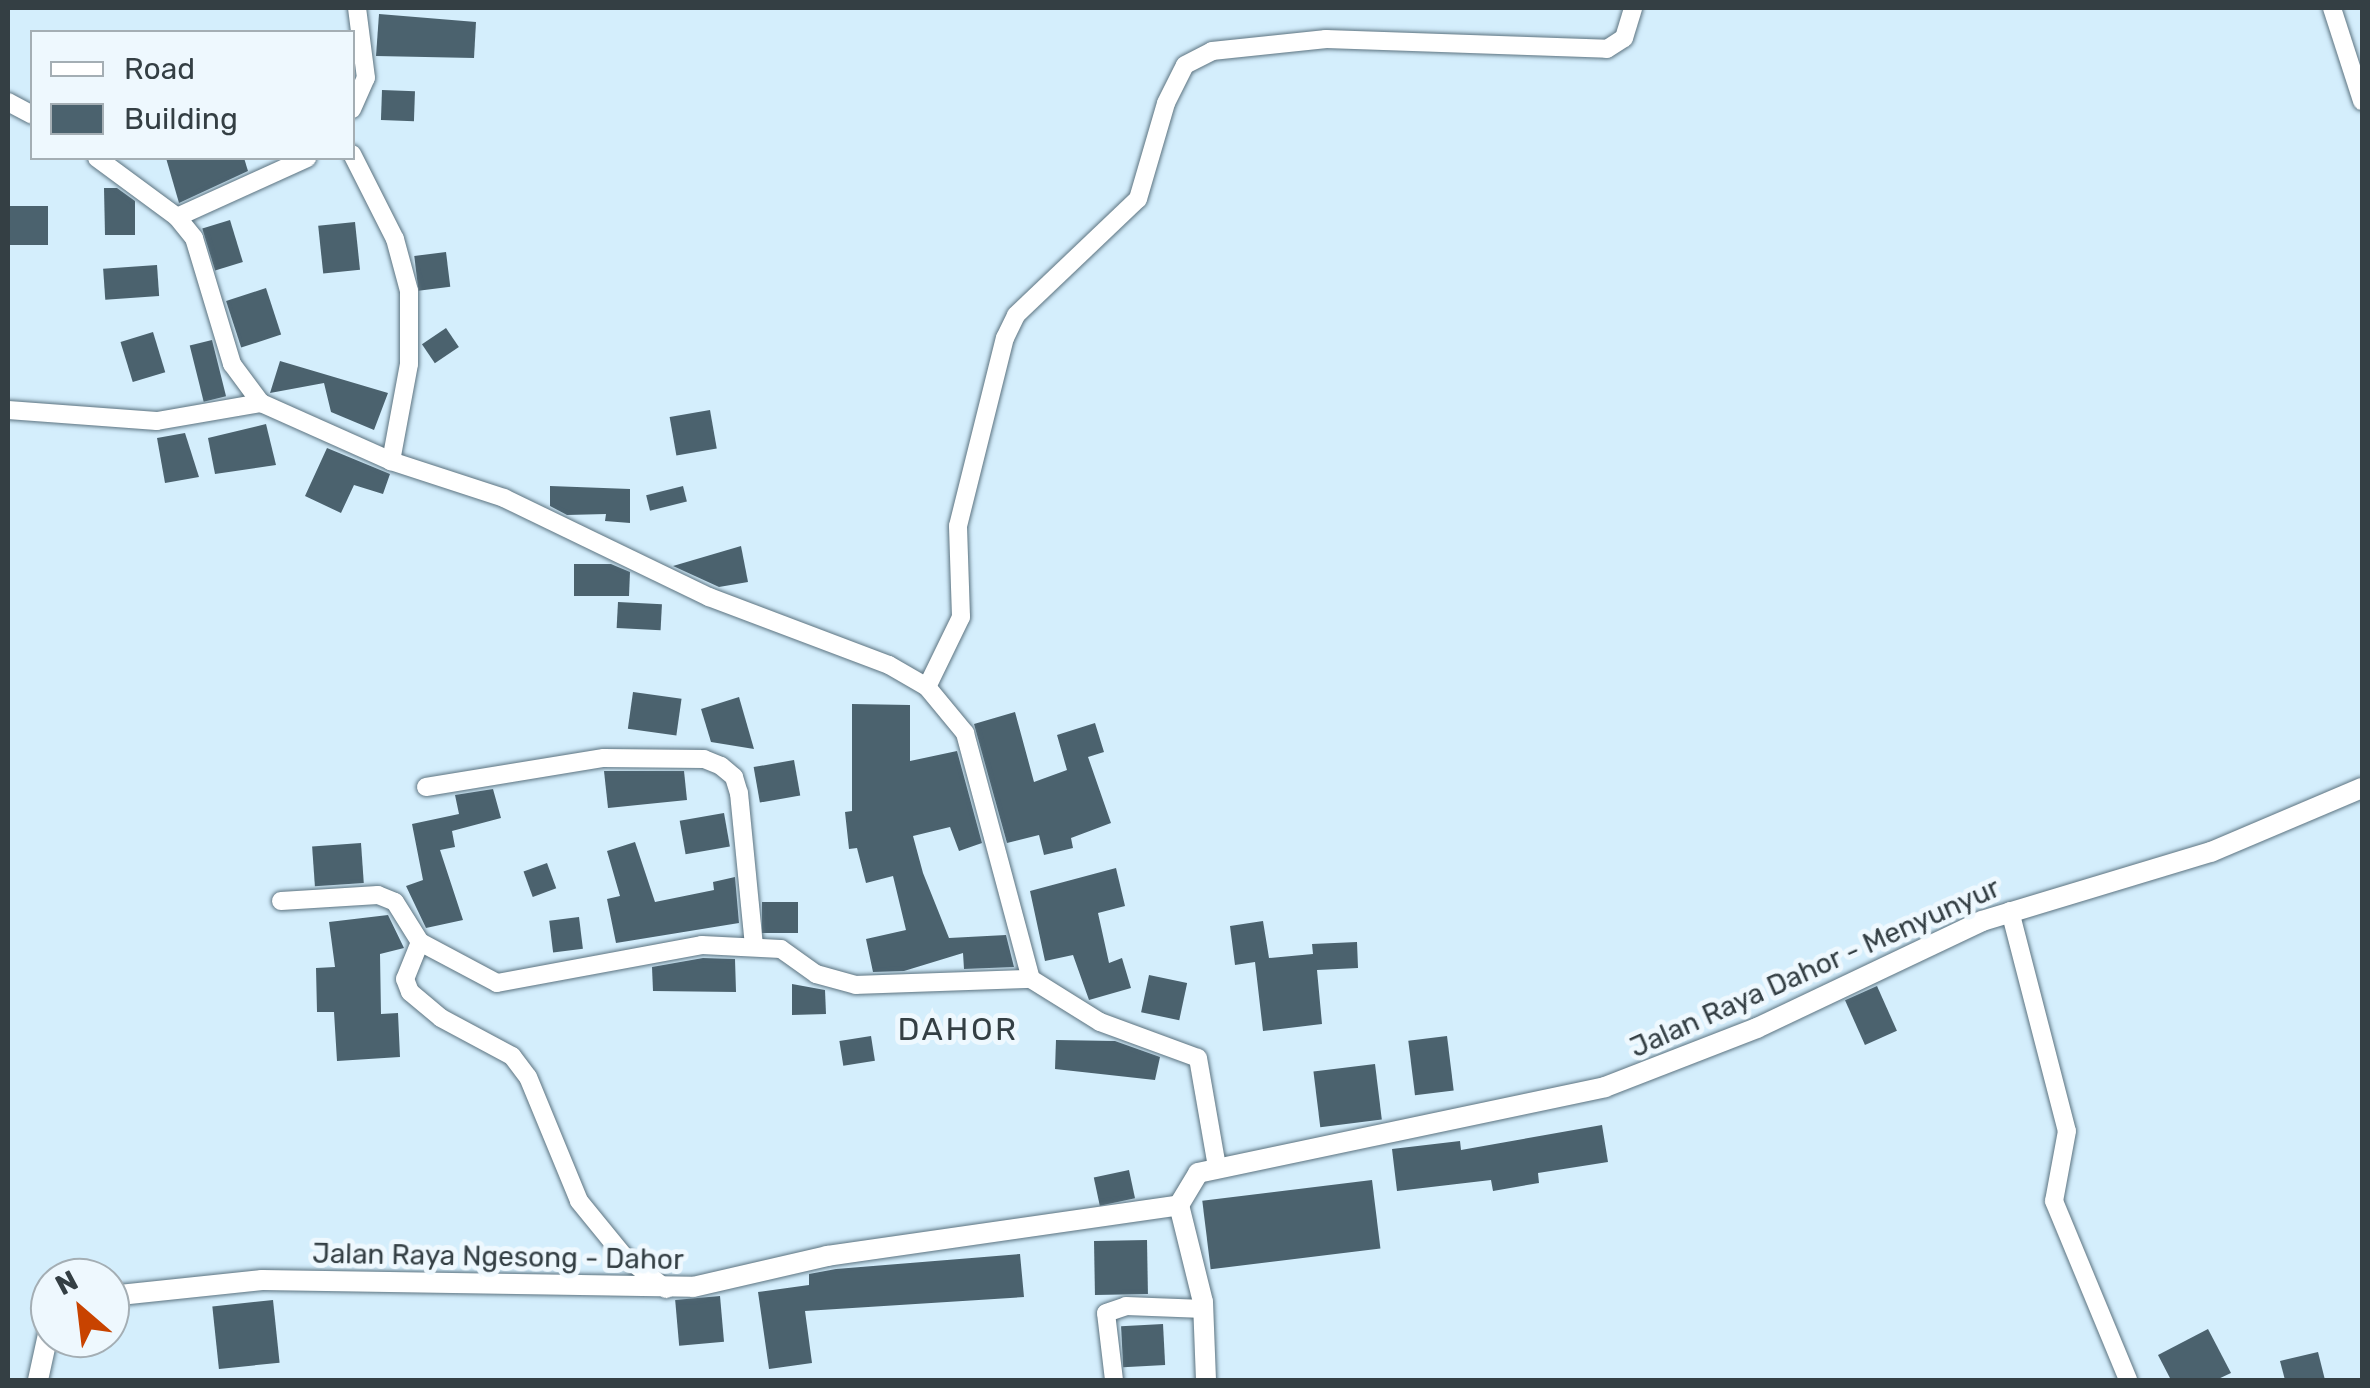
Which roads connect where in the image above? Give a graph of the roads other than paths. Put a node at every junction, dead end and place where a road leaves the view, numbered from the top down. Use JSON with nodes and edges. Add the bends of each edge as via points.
{"nodes":[{"id":1,"x":357,"y":8,"type":"edge"},
{"id":2,"x":1633,"y":8,"type":"edge"},
{"id":3,"x":2332,"y":8,"type":"edge"},
{"id":4,"x":2362,"y":100,"type":"edge"},
{"id":5,"x":8,"y":102,"type":"edge"},
{"id":6,"x":355,"y":102,"type":"edge"},
{"id":7,"x":30,"y":115,"type":"edge"},
{"id":8,"x":100,"y":160,"type":"edge"},
{"id":9,"x":303,"y":160,"type":"edge"},
{"id":10,"x":355,"y":160,"type":"edge"},
{"id":11,"x":177,"y":217,"type":"junction"},
{"id":12,"x":260,"y":404,"type":"junction"},
{"id":13,"x":8,"y":410,"type":"edge"},
{"id":14,"x":392,"y":461,"type":"junction"},
{"id":15,"x":927,"y":687,"type":"junction"},
{"id":16,"x":426,"y":786,"type":"dead end"},
{"id":17,"x":2362,"y":788,"type":"edge"},
{"id":18,"x":281,"y":900,"type":"dead end"},
{"id":19,"x":2010,"y":911,"type":"junction"},
{"id":20,"x":420,"y":942,"type":"junction"},
{"id":21,"x":754,"y":945,"type":"junction"},
{"id":22,"x":1031,"y":979,"type":"junction"},
{"id":23,"x":1217,"y":1167,"type":"junction"},
{"id":24,"x":1179,"y":1205,"type":"junction"},
{"id":25,"x":666,"y":1288,"type":"junction"},
{"id":26,"x":130,"y":1294,"type":"edge"},
{"id":27,"x":1204,"y":1309,"type":"junction"},
{"id":28,"x":1114,"y":1380,"type":"edge"},
{"id":29,"x":1206,"y":1380,"type":"edge"},
{"id":30,"x":2128,"y":1380,"type":"edge"}],
"edges":[{"from":1,"to":6,"type":"street","via":[[366,78]]},
{"from":2,"to":15,"type":"street","via":[[1624,38],[1608,49],[1326,39],[1212,51],[1185,65],[1166,102],[1138,198],[1016,315],[1004,338],[958,526],[961,617]]},
{"from":3,"to":4,"type":"street"},
{"from":5,"to":7,"type":"street"},
{"from":8,"to":11,"type":"street"},
{"from":9,"to":11,"type":"street"},
{"from":10,"to":14,"type":"street","via":[[395,239],[408,291],[410,364]]},
{"from":11,"to":12,"type":"street","via":[[194,238],[232,364]]},
{"from":12,"to":13,"type":"street","via":[[171,421]]},
{"from":12,"to":14,"type":"street"},
{"from":14,"to":15,"type":"street","via":[[517,503],[709,597],[889,665]]},
{"from":15,"to":22,"type":"street","via":[[964,733]]},
{"from":16,"to":21,"type":"street","via":[[604,758],[704,759],[721,766],[739,793]]},
{"from":17,"to":19,"type":"street","name":"Jalan Raya Dahor - Menyunyur","via":[[2211,852]]},
{"from":18,"to":20,"type":"street","via":[[378,895],[396,902]]},
{"from":19,"to":23,"type":"street","name":"Jalan Raya Dahor - Menyunyur","via":[[1757,1028],[1604,1087],[1514,1111]]},
{"from":19,"to":30,"type":"street","via":[[2067,1131],[2054,1201]]},
{"from":20,"to":21,"type":"street","via":[[497,983],[702,945]]},
{"from":20,"to":25,"type":"street","via":[[404,979],[410,992],[441,1018],[512,1056],[528,1077],[579,1201],[623,1255]]},
{"from":21,"to":22,"type":"street","via":[[791,952],[816,974],[856,986]]},
{"from":22,"to":23,"type":"street","via":[[1100,1022],[1198,1058]]},
{"from":23,"to":24,"type":"street","via":[[1188,1181]]},
{"from":24,"to":25,"type":"street","name":"Jalan Raya Ngesong - Dahor","via":[[827,1256],[726,1282]]},
{"from":24,"to":27,"type":"street"},
{"from":25,"to":26,"type":"street","name":"Jalan Raya Ngesong - Dahor","via":[[262,1280]]},
{"from":27,"to":28,"type":"street","via":[[1112,1308],[1104,1322]]},
{"from":27,"to":29,"type":"street"}]}
